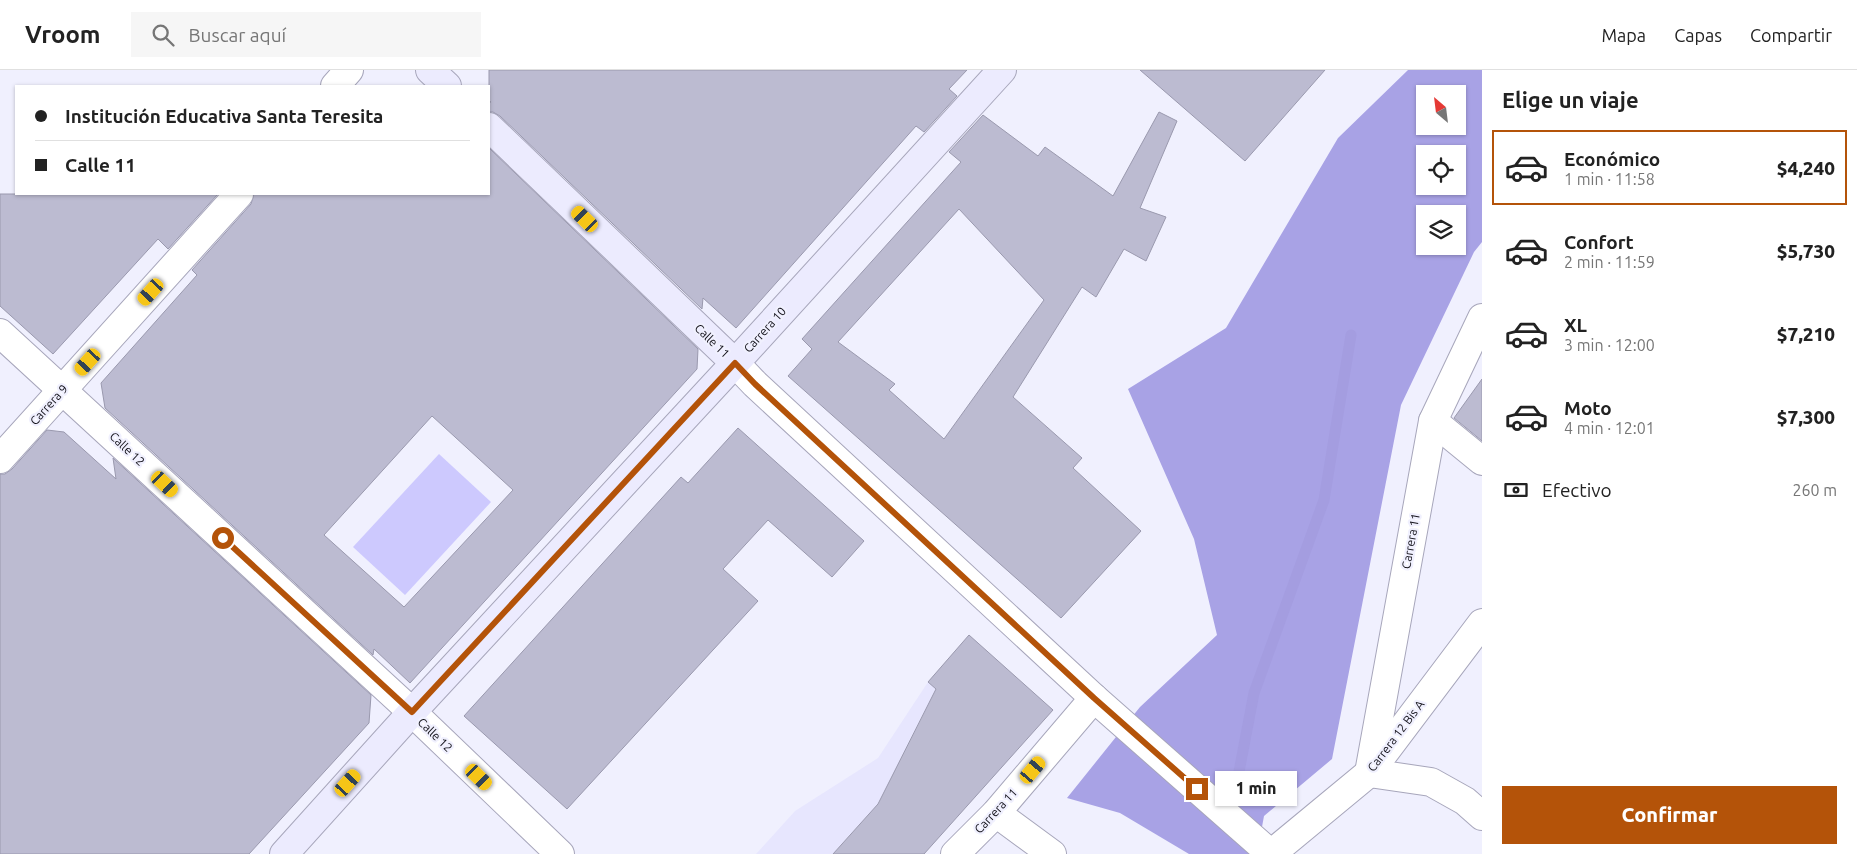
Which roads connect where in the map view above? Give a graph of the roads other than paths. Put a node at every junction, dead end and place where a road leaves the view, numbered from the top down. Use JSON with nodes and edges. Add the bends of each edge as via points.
{"nodes":[{"id":1,"x":349,"y":70,"type":"edge"},
{"id":2,"x":430,"y":70,"type":"edge"},
{"id":3,"x":1002,"y":70,"type":"edge"},
{"id":4,"x":336,"y":85,"type":"edge"},
{"id":5,"x":446,"y":85,"type":"edge"},
{"id":6,"x":490,"y":128,"type":"edge"},
{"id":7,"x":237,"y":195,"type":"edge"},
{"id":8,"x":1482,"y":318,"type":"edge"},
{"id":9,"x":0,"y":333,"type":"edge"},
{"id":10,"x":735,"y":363,"type":"junction"},
{"id":11,"x":63,"y":390,"type":"junction"},
{"id":12,"x":1433,"y":421,"type":"junction"},
{"id":13,"x":0,"y":459,"type":"edge"},
{"id":14,"x":1482,"y":461,"type":"edge"},
{"id":15,"x":1482,"y":623,"type":"edge"},
{"id":16,"x":1094,"y":698,"type":"junction"},
{"id":17,"x":412,"y":712,"type":"junction"},
{"id":18,"x":1369,"y":773,"type":"junction"},
{"id":19,"x":996,"y":814,"type":"junction"},
{"id":20,"x":1482,"y":816,"type":"edge"},
{"id":21,"x":284,"y":854,"type":"edge"},
{"id":22,"x":560,"y":854,"type":"edge"},
{"id":23,"x":955,"y":854,"type":"edge"},
{"id":24,"x":1052,"y":854,"type":"edge"},
{"id":25,"x":1271,"y":854,"type":"edge"}],
"edges":[{"from":1,"to":4,"type":"street"},
{"from":2,"to":5,"type":"main road"},
{"from":3,"to":10,"type":"main road","name":"Carrera 10"},
{"from":6,"to":10,"type":"main road","name":"Calle 11"},
{"from":7,"to":11,"type":"street","name":"Carrera 9"},
{"from":8,"to":12,"type":"street","name":"Carrera 11"},
{"from":9,"to":11,"type":"street","name":"Calle 12"},
{"from":10,"to":16,"type":"street","name":"Calle 11"},
{"from":10,"to":17,"type":"main road","name":"Carrera 10"},
{"from":11,"to":13,"type":"street","name":"Carrera 9"},
{"from":11,"to":17,"type":"street","name":"Calle 12"},
{"from":12,"to":14,"type":"street"},
{"from":12,"to":18,"type":"street","name":"Carrera 11"},
{"from":15,"to":18,"type":"street","name":"Carrera 12 Bis A"},
{"from":16,"to":19,"type":"street","name":"Carrera 11"},
{"from":16,"to":25,"type":"street","name":"Calle 11"},
{"from":17,"to":21,"type":"main road","name":"Carrera 10"},
{"from":17,"to":22,"type":"street","name":"Calle 12"},
{"from":18,"to":20,"type":"street","via":[[1431,782],[1465,801]]},
{"from":18,"to":25,"type":"street","name":"Carrera 12 Bis A"},
{"from":19,"to":23,"type":"street","name":"Carrera 11"},
{"from":19,"to":24,"type":"street"}]}
